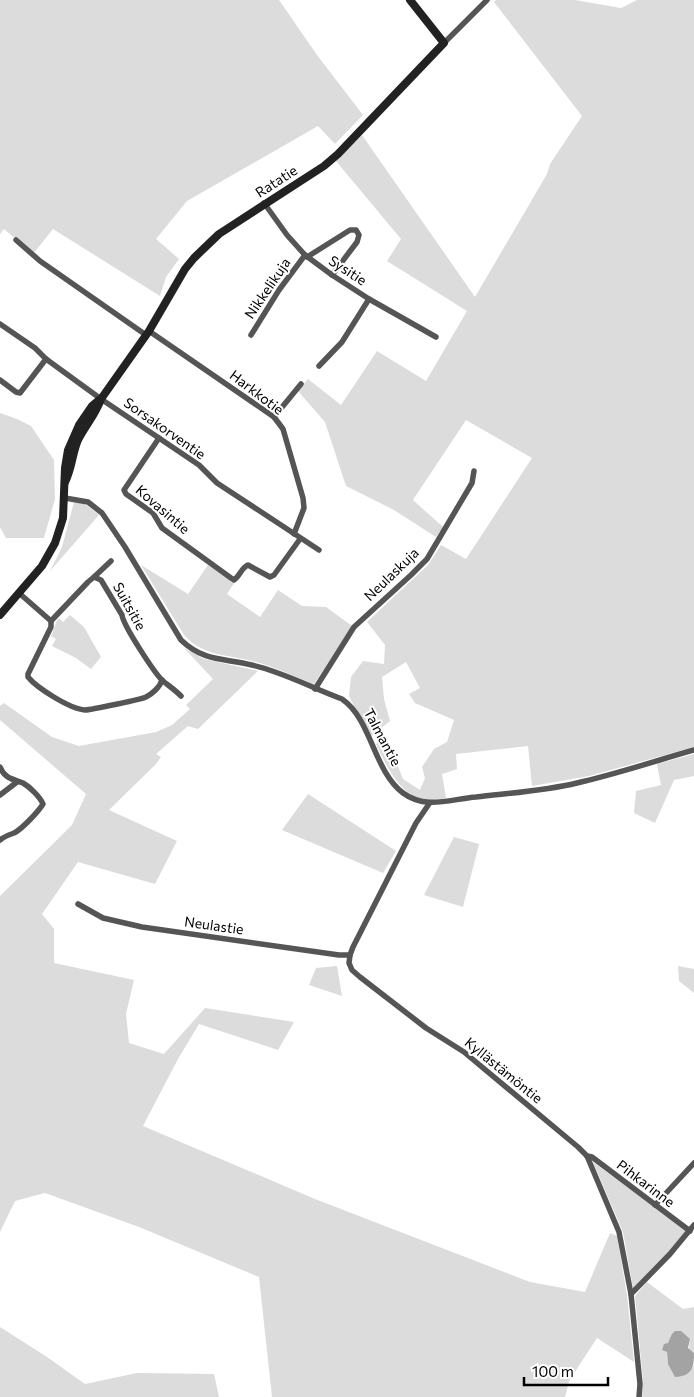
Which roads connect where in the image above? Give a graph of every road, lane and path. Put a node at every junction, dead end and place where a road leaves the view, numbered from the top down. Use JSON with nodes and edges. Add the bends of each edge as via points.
{"nodes":[{"id":1,"x":410,"y":0,"type":"edge"},
{"id":2,"x":487,"y":0,"type":"edge"},
{"id":3,"x":444,"y":43,"type":"junction"},
{"id":4,"x":264,"y":204,"type":"junction"},
{"id":5,"x":16,"y":240,"type":"dead end"},
{"id":6,"x":306,"y":256,"type":"junction"},
{"id":7,"x":332,"y":275,"type":"junction"},
{"id":8,"x":369,"y":299,"type":"junction"},
{"id":9,"x":0,"y":324,"type":"edge"},
{"id":10,"x":148,"y":333,"type":"junction"},
{"id":11,"x":251,"y":335,"type":"dead end"},
{"id":12,"x":436,"y":337,"type":"dead end"},
{"id":13,"x":46,"y":359,"type":"junction"},
{"id":14,"x":319,"y":366,"type":"dead end"},
{"id":15,"x":0,"y":380,"type":"edge"},
{"id":16,"x":301,"y":384,"type":"dead end"},
{"id":17,"x":101,"y":399,"type":"junction"},
{"id":18,"x":274,"y":417,"type":"junction"},
{"id":19,"x":159,"y":438,"type":"junction"},
{"id":20,"x":474,"y":471,"type":"dead end"},
{"id":21,"x":64,"y":498,"type":"junction"},
{"id":22,"x":294,"y":534,"type":"junction"},
{"id":23,"x":300,"y":539,"type":"junction"},
{"id":24,"x":319,"y":550,"type":"dead end"},
{"id":25,"x":111,"y":561,"type":"dead end"},
{"id":26,"x":94,"y":577,"type":"junction"},
{"id":27,"x":19,"y":593,"type":"junction"},
{"id":28,"x":0,"y":615,"type":"edge"},
{"id":29,"x":52,"y":621,"type":"junction"},
{"id":30,"x":162,"y":680,"type":"junction"},
{"id":31,"x":315,"y":689,"type":"junction"},
{"id":32,"x":181,"y":696,"type":"dead end"},
{"id":33,"x":694,"y":750,"type":"edge"},
{"id":34,"x":0,"y":767,"type":"edge"},
{"id":35,"x":17,"y":782,"type":"junction"},
{"id":36,"x":0,"y":795,"type":"edge"},
{"id":37,"x":428,"y":804,"type":"junction"},
{"id":38,"x":0,"y":840,"type":"edge"},
{"id":39,"x":78,"y":904,"type":"dead end"},
{"id":40,"x":350,"y":955,"type":"junction"},
{"id":41,"x":587,"y":1156,"type":"junction"},
{"id":42,"x":694,"y":1164,"type":"edge"},
{"id":43,"x":656,"y":1205,"type":"junction"},
{"id":44,"x":694,"y":1225,"type":"edge"},
{"id":45,"x":690,"y":1231,"type":"junction"},
{"id":46,"x":631,"y":1294,"type":"junction"},
{"id":47,"x":639,"y":1397,"type":"edge"}],
"edges":[{"from":1,"to":3,"type":"street"},
{"from":2,"to":3,"type":"street","name":"Ratatie"},
{"from":3,"to":4,"type":"street","name":"Ratatie","via":[[338,154]]},
{"from":4,"to":6,"type":"street","name":"Sysitie"},
{"from":4,"to":10,"type":"street","name":"Ratatie","via":[[219,234],[194,258]]},
{"from":5,"to":10,"type":"street","name":"Harkkotie","via":[[40,261]]},
{"from":6,"to":7,"type":"street","name":"Sysitie"},
{"from":6,"to":7,"type":"street","via":[[350,230],[356,230],[359,235],[357,242]]},
{"from":6,"to":11,"type":"street","name":"Nikkelikuja","via":[[279,290]]},
{"from":7,"to":8,"type":"street","name":"Sysitie"},
{"from":8,"to":12,"type":"street","name":"Sysitie"},
{"from":8,"to":14,"type":"street","via":[[342,342]]},
{"from":9,"to":13,"type":"street","name":"Sorsakorventie"},
{"from":10,"to":17,"type":"street","name":"Ratatie"},
{"from":10,"to":18,"type":"street","name":"Harkkotie"},
{"from":13,"to":15,"type":"street","via":[[20,393]]},
{"from":13,"to":17,"type":"street","name":"Sorsakorventie"},
{"from":16,"to":18,"type":"street"},
{"from":17,"to":19,"type":"street","name":"Sorsakorventie"},
{"from":17,"to":21,"type":"street","name":"Ratatie","via":[[84,418],[68,450]]},
{"from":18,"to":22,"type":"street","name":"Harkkotie","via":[[283,429],[303,498],[304,508]]},
{"from":19,"to":22,"type":"street","name":"Sorsakorventie"},
{"from":19,"to":23,"type":"street","name":"Kovasintie","via":[[124,490],[153,513],[162,528],[212,565],[234,580],[248,565],[270,577]]},
{"from":20,"to":31,"type":"street","name":"Neulaskuja","via":[[472,483],[427,559],[354,627]]},
{"from":21,"to":27,"type":"street","name":"Ratatie","via":[[55,543],[42,566]]},
{"from":21,"to":31,"type":"street","name":"Talmantie","via":[[88,502],[102,513],[181,640],[190,648],[201,655],[252,665]]},
{"from":22,"to":23,"type":"street","name":"Sorsakorventie"},
{"from":23,"to":24,"type":"street","name":"Sorsakorventie"},
{"from":25,"to":26,"type":"street"},
{"from":26,"to":29,"type":"street","name":"Suitsitie"},
{"from":26,"to":30,"type":"street","name":"Suitsitie","via":[[101,580],[134,640]]},
{"from":27,"to":28,"type":"street","name":"Ratatie"},
{"from":27,"to":29,"type":"street"},
{"from":29,"to":30,"type":"street","via":[[28,677],[68,705],[84,710],[146,698]]},
{"from":30,"to":32,"type":"street","name":"Suitsitie"},
{"from":31,"to":37,"type":"street","name":"Talmantie","via":[[348,703],[396,786],[410,798]]},
{"from":33,"to":37,"type":"street","via":[[576,784]]},
{"from":34,"to":35,"type":"street"},
{"from":35,"to":36,"type":"street"},
{"from":35,"to":38,"type":"street","via":[[41,798],[43,804],[16,832]]},
{"from":37,"to":40,"type":"street"},
{"from":39,"to":40,"type":"street","name":"Neulastie","via":[[103,918],[142,927]]},
{"from":40,"to":41,"type":"street","name":"Kyllästämöntie","via":[[349,964],[360,977],[426,1028],[464,1052]]},
{"from":41,"to":43,"type":"street","name":"Pihkarinne"},
{"from":41,"to":46,"type":"street","name":"Kyllästämöntie","via":[[619,1232]]},
{"from":42,"to":43,"type":"street"},
{"from":43,"to":45,"type":"street","name":"Pihkarinne"},
{"from":44,"to":45,"type":"street"},
{"from":45,"to":46,"type":"street"},
{"from":46,"to":47,"type":"street","name":"Kyllästämöntie"}]}
